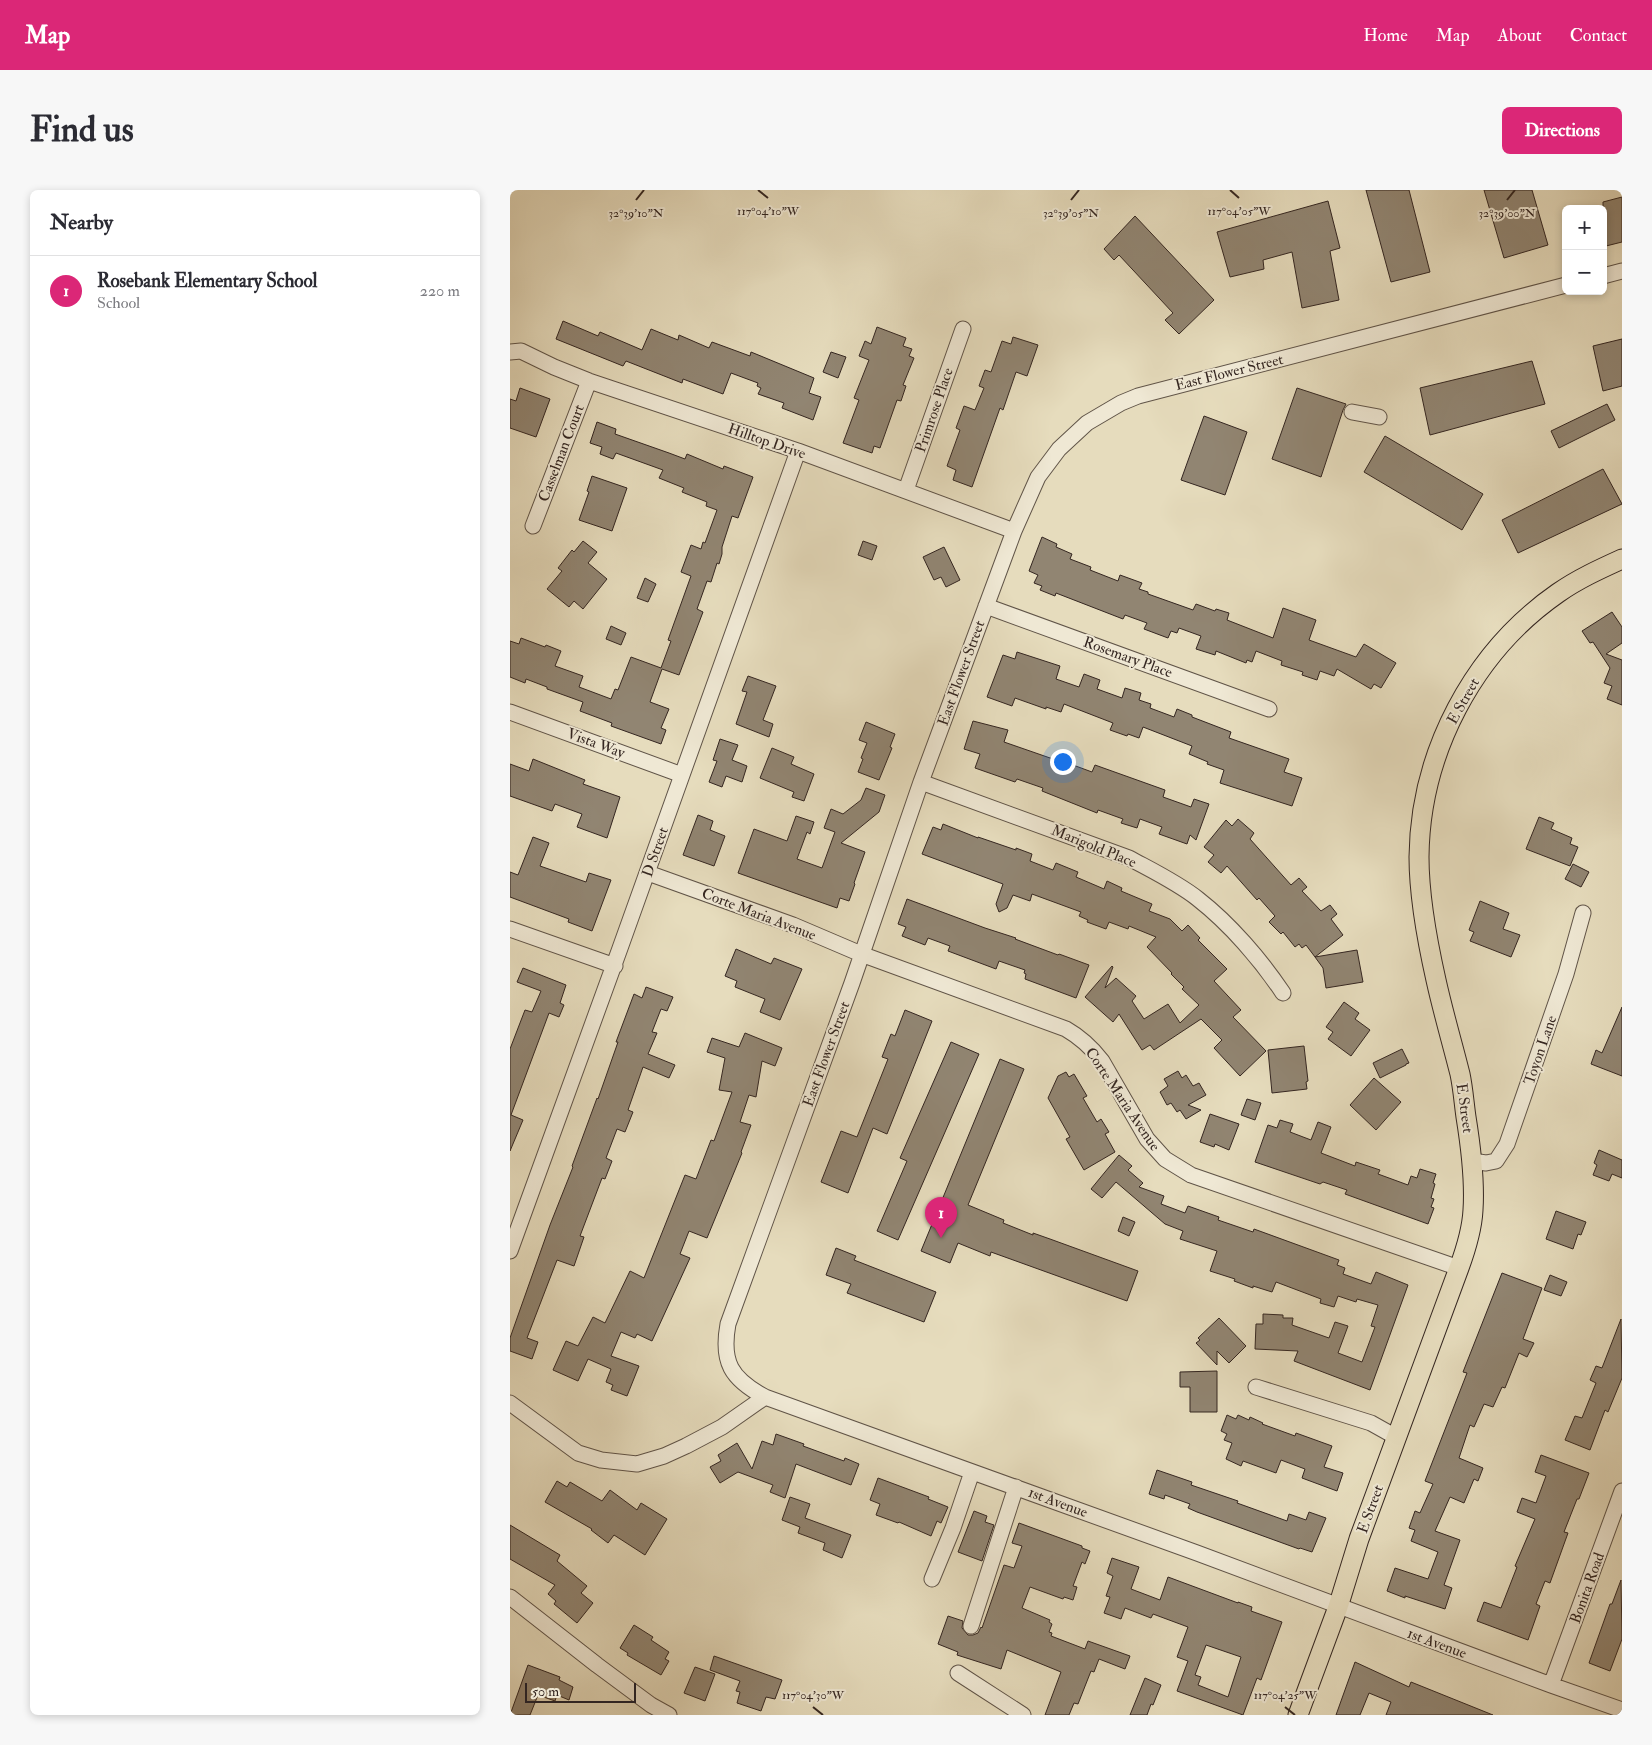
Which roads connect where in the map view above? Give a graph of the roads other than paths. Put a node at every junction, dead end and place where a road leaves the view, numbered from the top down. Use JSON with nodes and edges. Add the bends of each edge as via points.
{"nodes":[{"id":1,"x":1622,"y":271,"type":"edge"},
{"id":2,"x":1607,"y":275,"type":"edge"},
{"id":3,"x":1562,"y":286,"type":"edge"},
{"id":4,"x":963,"y":329,"type":"dead end"},
{"id":5,"x":516,"y":351,"type":"edge"},
{"id":6,"x":589,"y":381,"type":"junction"},
{"id":7,"x":1352,"y":412,"type":"dead end"},
{"id":8,"x":1379,"y":417,"type":"dead end"},
{"id":9,"x":798,"y":452,"type":"junction"},
{"id":10,"x":906,"y":490,"type":"junction"},
{"id":11,"x":533,"y":526,"type":"dead end"},
{"id":12,"x":1014,"y":531,"type":"junction"},
{"id":13,"x":1622,"y":559,"type":"edge"},
{"id":14,"x":986,"y":606,"type":"junction"},
{"id":15,"x":1270,"y":709,"type":"dead end"},
{"id":16,"x":510,"y":712,"type":"edge"},
{"id":17,"x":682,"y":775,"type":"junction"},
{"id":18,"x":921,"y":782,"type":"junction"},
{"id":19,"x":648,"y":873,"type":"junction"},
{"id":20,"x":1583,"y":912,"type":"dead end"},
{"id":21,"x":510,"y":929,"type":"edge"},
{"id":22,"x":861,"y":954,"type":"junction"},
{"id":23,"x":615,"y":966,"type":"junction"},
{"id":24,"x":1283,"y":993,"type":"dead end"},
{"id":25,"x":1472,"y":1161,"type":"junction"},
{"id":26,"x":510,"y":1251,"type":"edge"},
{"id":27,"x":1459,"y":1268,"type":"junction"},
{"id":28,"x":1256,"y":1387,"type":"dead end"},
{"id":29,"x":765,"y":1397,"type":"junction"},
{"id":30,"x":510,"y":1403,"type":"edge"},
{"id":31,"x":1396,"y":1437,"type":"junction"},
{"id":32,"x":972,"y":1472,"type":"junction"},
{"id":33,"x":1016,"y":1488,"type":"junction"},
{"id":34,"x":1622,"y":1491,"type":"edge"},
{"id":35,"x":932,"y":1579,"type":"dead end"},
{"id":36,"x":510,"y":1597,"type":"edge"},
{"id":37,"x":1338,"y":1607,"type":"junction"},
{"id":38,"x":971,"y":1626,"type":"dead end"},
{"id":39,"x":958,"y":1674,"type":"dead end"},
{"id":40,"x":1551,"y":1685,"type":"junction"},
{"id":41,"x":1622,"y":1710,"type":"edge"},
{"id":42,"x":669,"y":1715,"type":"edge"},
{"id":43,"x":1023,"y":1715,"type":"edge"},
{"id":44,"x":1298,"y":1715,"type":"edge"}],
"edges":[{"from":1,"to":2,"type":"street"},
{"from":3,"to":12,"type":"street","name":"East Flower Street","via":[[1120,403],[1087,423],[1059,449],[1038,477]]},
{"from":4,"to":10,"type":"street","name":"Primrose Place"},
{"from":5,"to":6,"type":"street","name":"Hilltop Drive"},
{"from":6,"to":9,"type":"street","name":"Hilltop Drive"},
{"from":6,"to":11,"type":"street","name":"Casselman Court"},
{"from":7,"to":8,"type":"street"},
{"from":9,"to":10,"type":"street","name":"Hilltop Drive"},
{"from":9,"to":17,"type":"street","name":"D Street"},
{"from":10,"to":12,"type":"street","name":"Hilltop Drive"},
{"from":12,"to":14,"type":"street","name":"East Flower Street"},
{"from":13,"to":25,"type":"main road","name":"E Street","via":[[1558,593],[1523,621],[1499,646],[1454,713],[1428,784],[1420,832],[1422,905],[1436,981],[1460,1077]]},
{"from":14,"to":15,"type":"street","name":"Rosemary Place"},
{"from":14,"to":18,"type":"street","name":"East Flower Street"},
{"from":16,"to":17,"type":"street","name":"Vista Way"},
{"from":17,"to":19,"type":"street","name":"D Street"},
{"from":18,"to":22,"type":"street","name":"East Flower Street"},
{"from":18,"to":24,"type":"street","name":"Marigold Place","via":[[1129,858],[1150,869],[1197,898],[1216,914],[1271,974]]},
{"from":19,"to":22,"type":"street","name":"Corte Maria Avenue","via":[[793,925]]},
{"from":19,"to":23,"type":"street","name":"D Street"},
{"from":20,"to":25,"type":"street","name":"Toyon Lane","via":[[1566,974],[1507,1144],[1496,1161]]},
{"from":21,"to":23,"type":"street"},
{"from":22,"to":27,"type":"street","name":"Corte Maria Avenue","via":[[1066,1028],[1088,1044],[1102,1061],[1151,1144],[1177,1168]]},
{"from":22,"to":29,"type":"street","name":"East Flower Street","via":[[728,1324],[725,1347],[728,1363],[737,1379]]},
{"from":23,"to":26,"type":"street","name":"D Street"},
{"from":25,"to":27,"type":"main road","name":"E Street","via":[[1473,1210]]},
{"from":27,"to":31,"type":"main road","name":"E Street"},
{"from":28,"to":31,"type":"street","via":[[1371,1423]]},
{"from":29,"to":30,"type":"street","via":[[722,1427],[686,1446],[638,1464],[601,1460],[578,1452]]},
{"from":29,"to":32,"type":"street","name":"1st Avenue"},
{"from":31,"to":37,"type":"main road","name":"E Street"},
{"from":32,"to":33,"type":"street","name":"1st Avenue"},
{"from":32,"to":35,"type":"street","via":[[954,1528]]},
{"from":33,"to":37,"type":"street","name":"1st Avenue"},
{"from":33,"to":38,"type":"street"},
{"from":34,"to":40,"type":"street","name":"Bonita Road"},
{"from":36,"to":42,"type":"street","via":[[597,1665]]},
{"from":37,"to":40,"type":"street","name":"1st Avenue"},
{"from":37,"to":44,"type":"main road","name":"E Street"},
{"from":39,"to":43,"type":"street"},
{"from":40,"to":41,"type":"street","name":"1st Avenue"}]}
